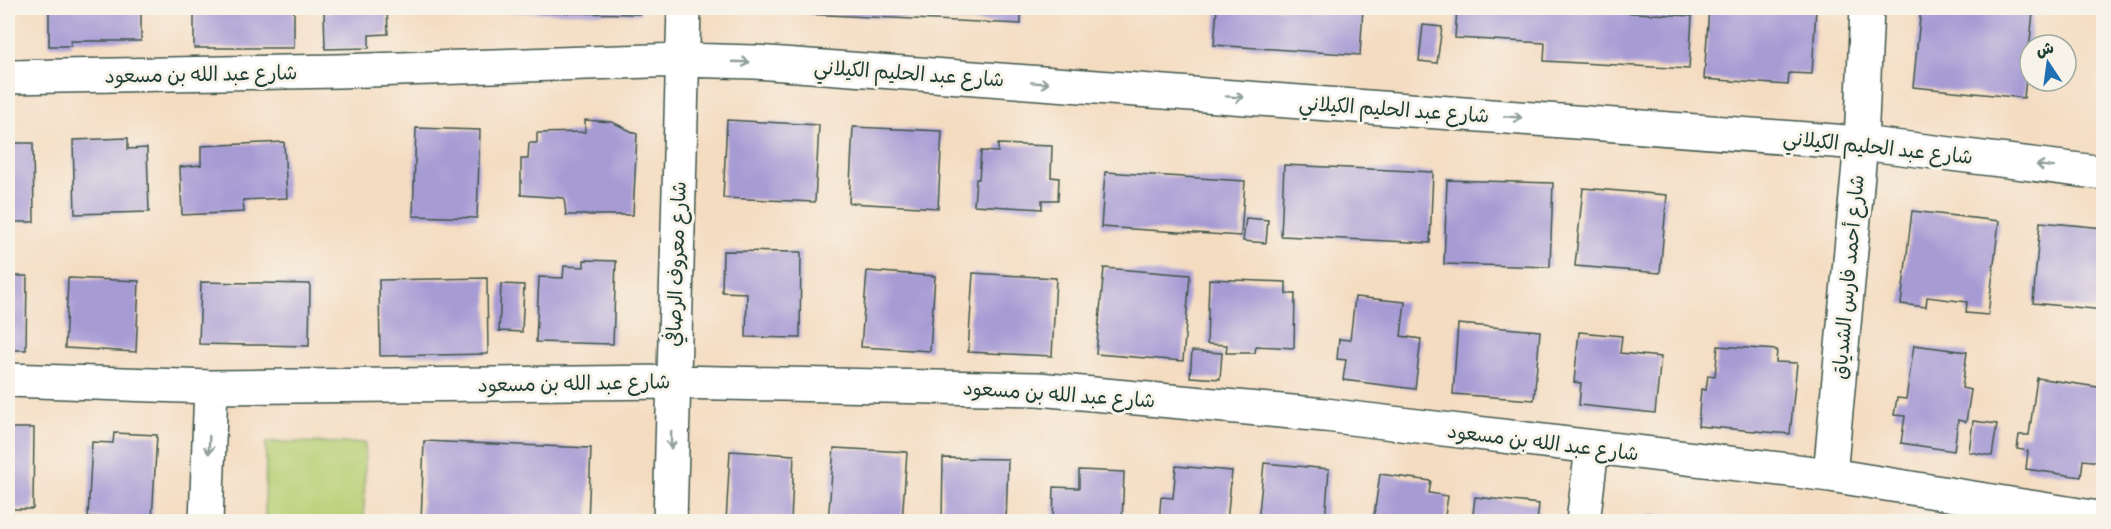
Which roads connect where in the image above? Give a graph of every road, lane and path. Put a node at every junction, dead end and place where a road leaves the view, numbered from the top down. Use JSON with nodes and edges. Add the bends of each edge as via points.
{"nodes":[{"id":1,"x":684,"y":8,"type":"edge"},
{"id":2,"x":1867,"y":8,"type":"edge"},
{"id":3,"x":682,"y":60,"type":"junction"},
{"id":4,"x":8,"y":77,"type":"edge"},
{"id":5,"x":1861,"y":143,"type":"junction"},
{"id":6,"x":2103,"y":173,"type":"edge"},
{"id":7,"x":8,"y":380,"type":"edge"},
{"id":8,"x":673,"y":382,"type":"junction"},
{"id":9,"x":211,"y":387,"type":"junction"},
{"id":10,"x":1592,"y":448,"type":"junction"},
{"id":11,"x":1830,"y":475,"type":"junction"},
{"id":12,"x":2103,"y":519,"type":"edge"},
{"id":13,"x":206,"y":522,"type":"edge"},
{"id":14,"x":670,"y":522,"type":"edge"},
{"id":15,"x":1583,"y":522,"type":"edge"}],
"edges":[{"from":1,"to":3,"type":"street","name":"شارع معروف الرصافي"},
{"from":2,"to":5,"type":"street","name":"شارع أحمد فارس الشدياق"},
{"from":3,"to":4,"type":"street","name":"شارع عبد الله بن مسعود"},
{"from":3,"to":5,"type":"street","name":"شارع عبد الحليم الكيلاني","one_way":true,"via":[[755,62]]},
{"from":3,"to":8,"type":"street","name":"شارع معروف الرصافي"},
{"from":6,"to":5,"type":"street","name":"شارع عبد الحليم الكيلاني","one_way":true},
{"from":5,"to":11,"type":"street","name":"شارع أحمد فارس الشدياق"},
{"from":7,"to":9,"type":"street","name":"شارع عبد الله بن مسعود"},
{"from":8,"to":9,"type":"street","name":"شارع عبد الله بن مسعود"},
{"from":8,"to":10,"type":"street","name":"شارع عبد الله بن مسعود","via":[[1038,389],[1325,415]]},
{"from":8,"to":14,"type":"street","name":"شارع معروف الرصافي","one_way":true},
{"from":9,"to":13,"type":"street","one_way":true},
{"from":10,"to":11,"type":"street","name":"شارع عبد الله بن مسعود"},
{"from":10,"to":15,"type":"street"},
{"from":11,"to":12,"type":"street","name":"شارع عبد الله بن مسعود"}]}
